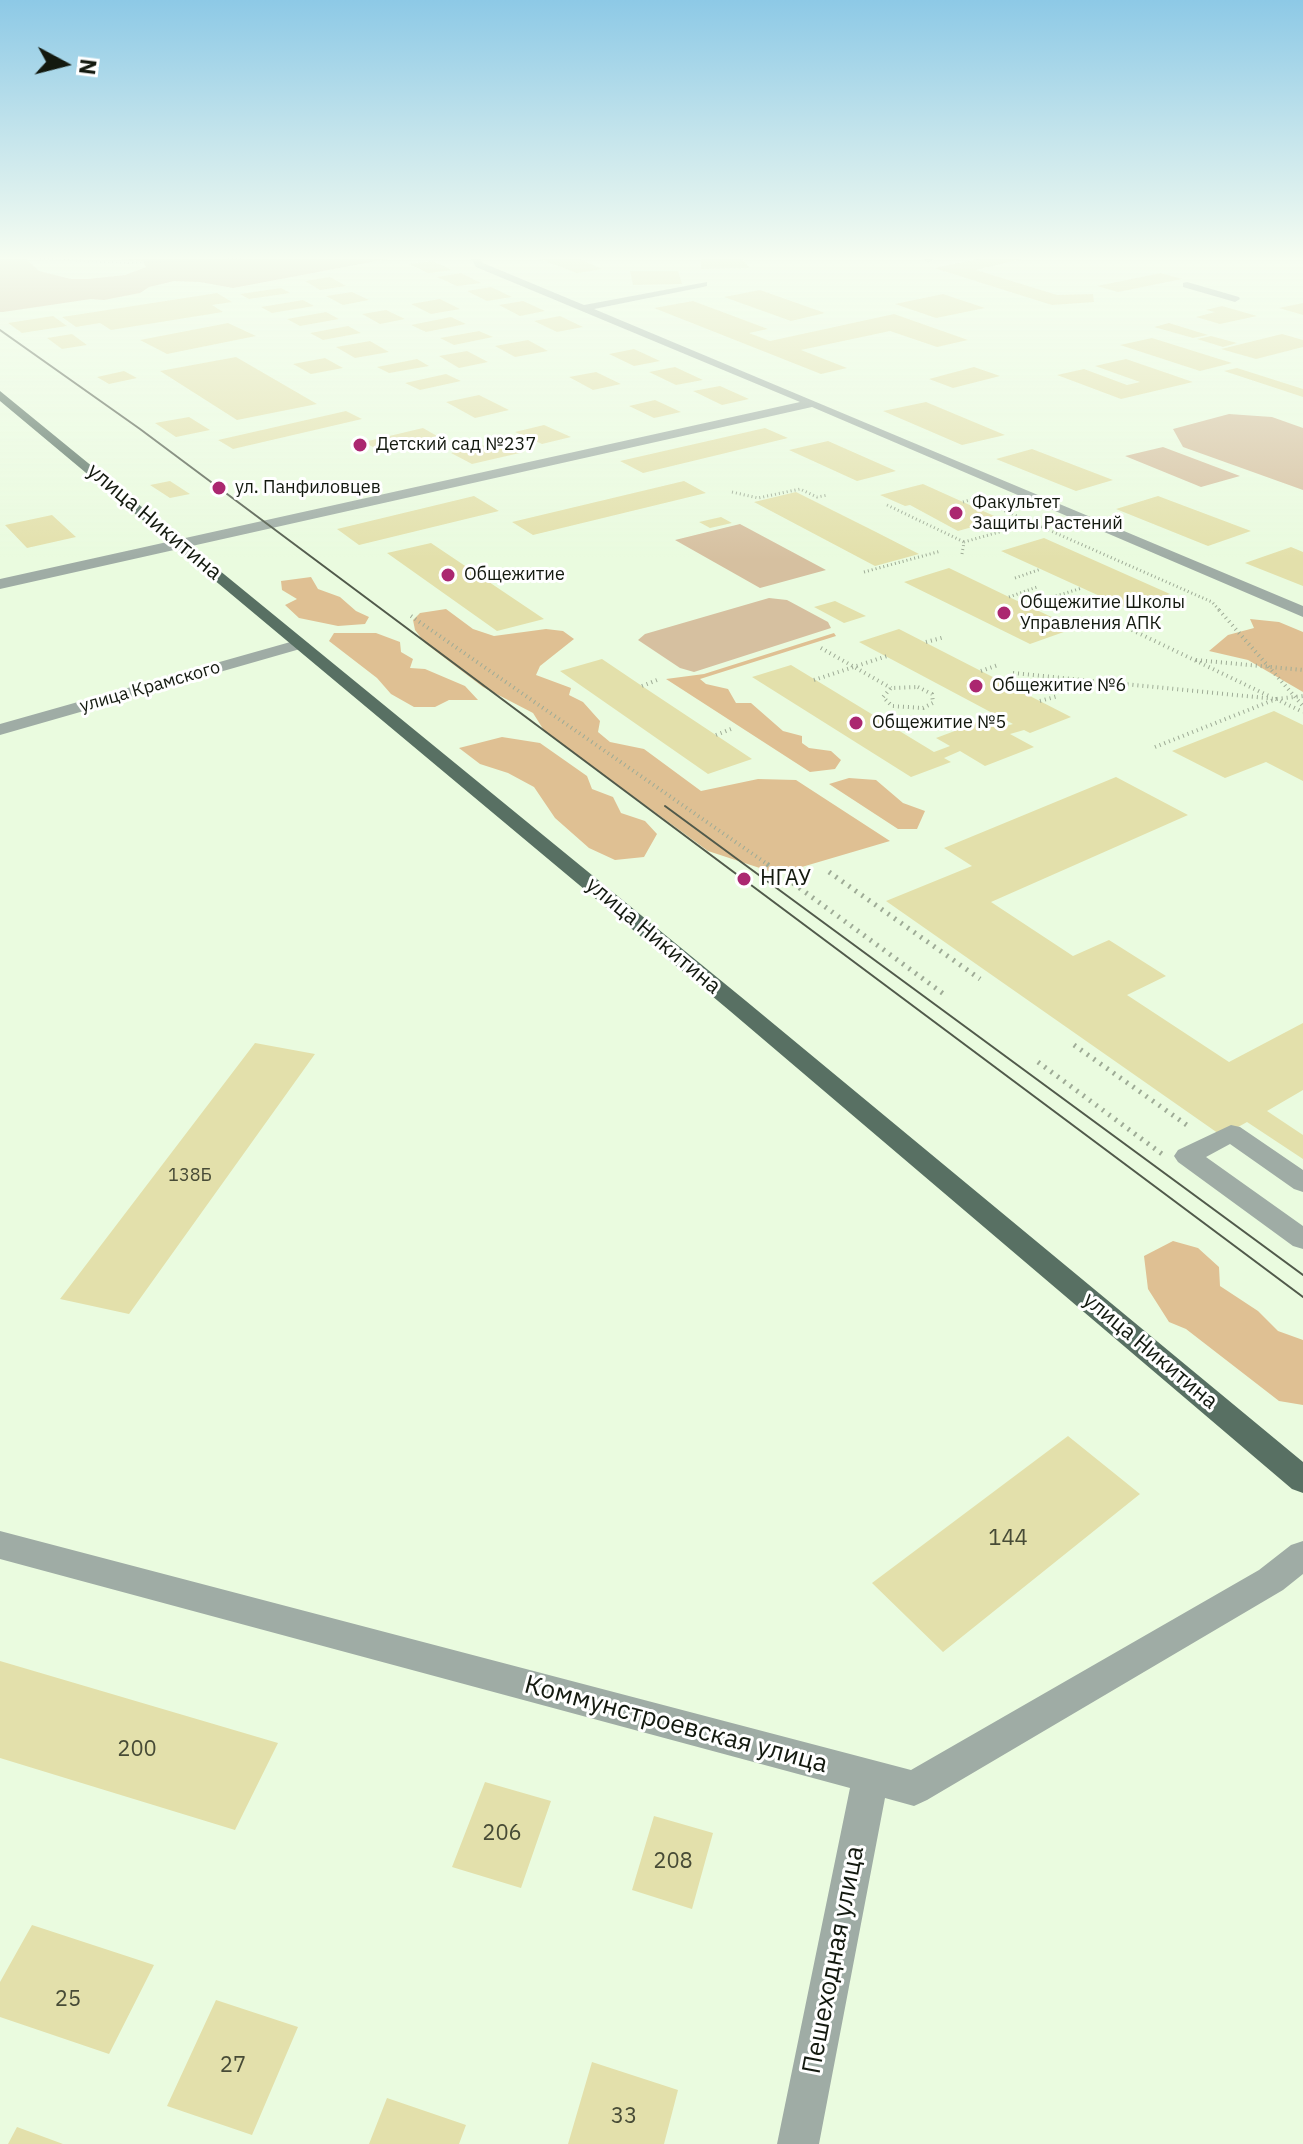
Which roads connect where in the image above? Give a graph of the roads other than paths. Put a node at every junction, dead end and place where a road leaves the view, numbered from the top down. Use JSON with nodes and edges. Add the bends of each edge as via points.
{"nodes":[{"id":1,"x":706,"y":359,"type":"edge"},
{"id":2,"x":0,"y":395,"type":"edge"},
{"id":3,"x":813,"y":403,"type":"junction"},
{"id":4,"x":180,"y":544,"type":"junction"},
{"id":5,"x":0,"y":584,"type":"edge"},
{"id":6,"x":1303,"y":612,"type":"edge"},
{"id":7,"x":301,"y":644,"type":"junction"},
{"id":8,"x":0,"y":730,"type":"edge"},
{"id":9,"x":1303,"y":1183,"type":"edge"},
{"id":10,"x":1303,"y":1239,"type":"edge"},
{"id":11,"x":1303,"y":1480,"type":"edge"},
{"id":12,"x":0,"y":1545,"type":"edge"},
{"id":13,"x":1303,"y":1555,"type":"edge"},
{"id":14,"x":871,"y":1776,"type":"junction"},
{"id":15,"x":798,"y":2144,"type":"edge"}],
"edges":[{"from":1,"to":3,"type":"street"},
{"from":2,"to":4,"type":"main road","name":"улица Никитина"},
{"from":3,"to":4,"type":"street"},
{"from":3,"to":6,"type":"street"},
{"from":4,"to":5,"type":"street"},
{"from":4,"to":7,"type":"main road","name":"улица Никитина"},
{"from":7,"to":8,"type":"street","name":"улица Крамского"},
{"from":7,"to":11,"type":"main road","name":"улица Никитина"},
{"from":9,"to":10,"type":"street","via":[[1231,1133],[1187,1156]]},
{"from":12,"to":14,"type":"street","name":"Коммунстроевская улица"},
{"from":13,"to":14,"type":"street","name":"Коммунстроевская улица","via":[[1271,1580],[914,1788]]},
{"from":14,"to":15,"type":"street","name":"Пешеходная улица"}]}
